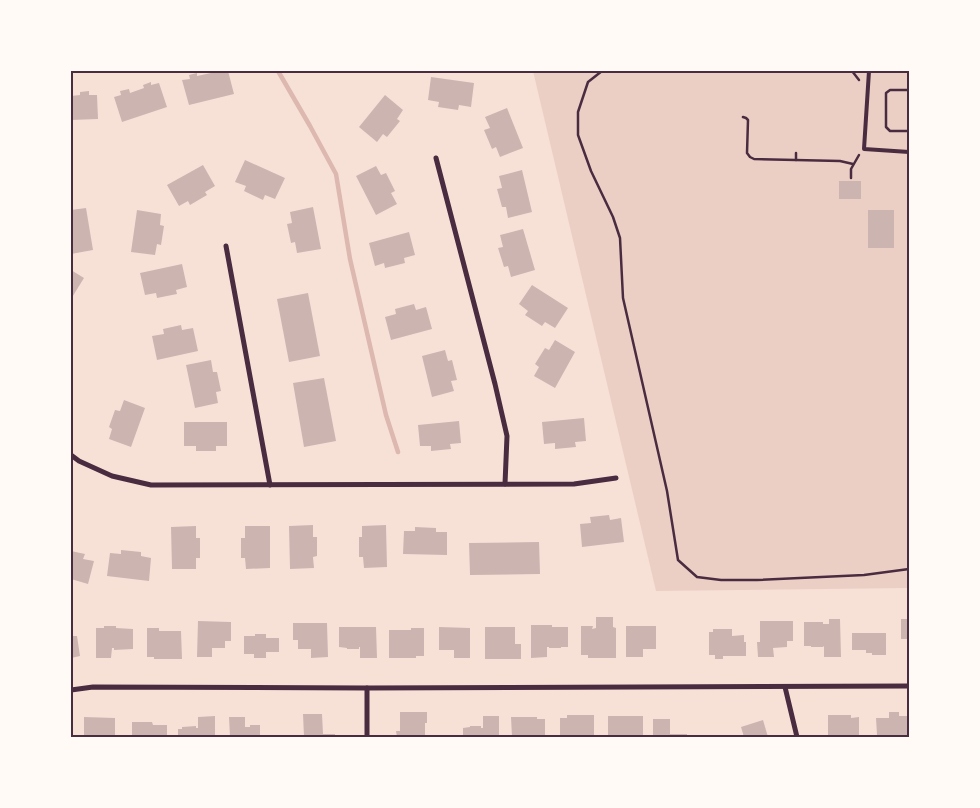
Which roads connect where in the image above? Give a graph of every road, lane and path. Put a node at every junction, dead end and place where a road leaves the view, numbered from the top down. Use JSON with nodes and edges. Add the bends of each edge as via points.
{"nodes":[{"id":1,"x":602,"y":71,"type":"edge"},
{"id":2,"x":868,"y":71,"type":"edge"},
{"id":3,"x":909,"y":90,"type":"edge"},
{"id":4,"x":743,"y":117,"type":"dead end"},
{"id":5,"x":909,"y":131,"type":"edge"},
{"id":6,"x":864,"y":149,"type":"junction"},
{"id":7,"x":796,"y":152,"type":"dead end"},
{"id":8,"x":909,"y":152,"type":"edge"},
{"id":9,"x":436,"y":158,"type":"dead end"},
{"id":10,"x":796,"y":160,"type":"junction"},
{"id":11,"x":853,"y":164,"type":"junction"},
{"id":12,"x":851,"y":178,"type":"dead end"},
{"id":13,"x":226,"y":246,"type":"dead end"},
{"id":14,"x":71,"y":455,"type":"edge"},
{"id":15,"x":616,"y":478,"type":"dead end"},
{"id":16,"x":505,"y":484,"type":"junction"},
{"id":17,"x":270,"y":485,"type":"junction"},
{"id":18,"x":909,"y":569,"type":"edge"},
{"id":19,"x":909,"y":686,"type":"edge"},
{"id":20,"x":785,"y":687,"type":"junction"},
{"id":21,"x":367,"y":688,"type":"junction"},
{"id":22,"x":71,"y":690,"type":"edge"},
{"id":23,"x":367,"y":737,"type":"edge"},
{"id":24,"x":797,"y":737,"type":"edge"}],
"edges":[{"from":1,"to":18,"type":"path","via":[[588,82],[578,112],[578,135],[620,238],[623,298],[678,560],[697,577],[721,580],[864,575]]},
{"from":2,"to":6,"type":"lane"},
{"from":3,"to":5,"type":"path","via":[[886,93],[886,127]]},
{"from":4,"to":10,"type":"path","via":[[748,120],[750,157]]},
{"from":6,"to":8,"type":"lane"},
{"from":6,"to":11,"type":"path"},
{"from":7,"to":10,"type":"path"},
{"from":9,"to":16,"type":"street","via":[[495,384],[506,436]]},
{"from":10,"to":11,"type":"path"},
{"from":11,"to":12,"type":"path"},
{"from":13,"to":17,"type":"street"},
{"from":14,"to":17,"type":"street","via":[[112,476],[151,486]]},
{"from":15,"to":16,"type":"street","via":[[574,484]]},
{"from":16,"to":17,"type":"street"},
{"from":19,"to":20,"type":"street"},
{"from":20,"to":21,"type":"street"},
{"from":20,"to":24,"type":"street"},
{"from":21,"to":22,"type":"street","via":[[93,687]]},
{"from":21,"to":23,"type":"street"}]}
